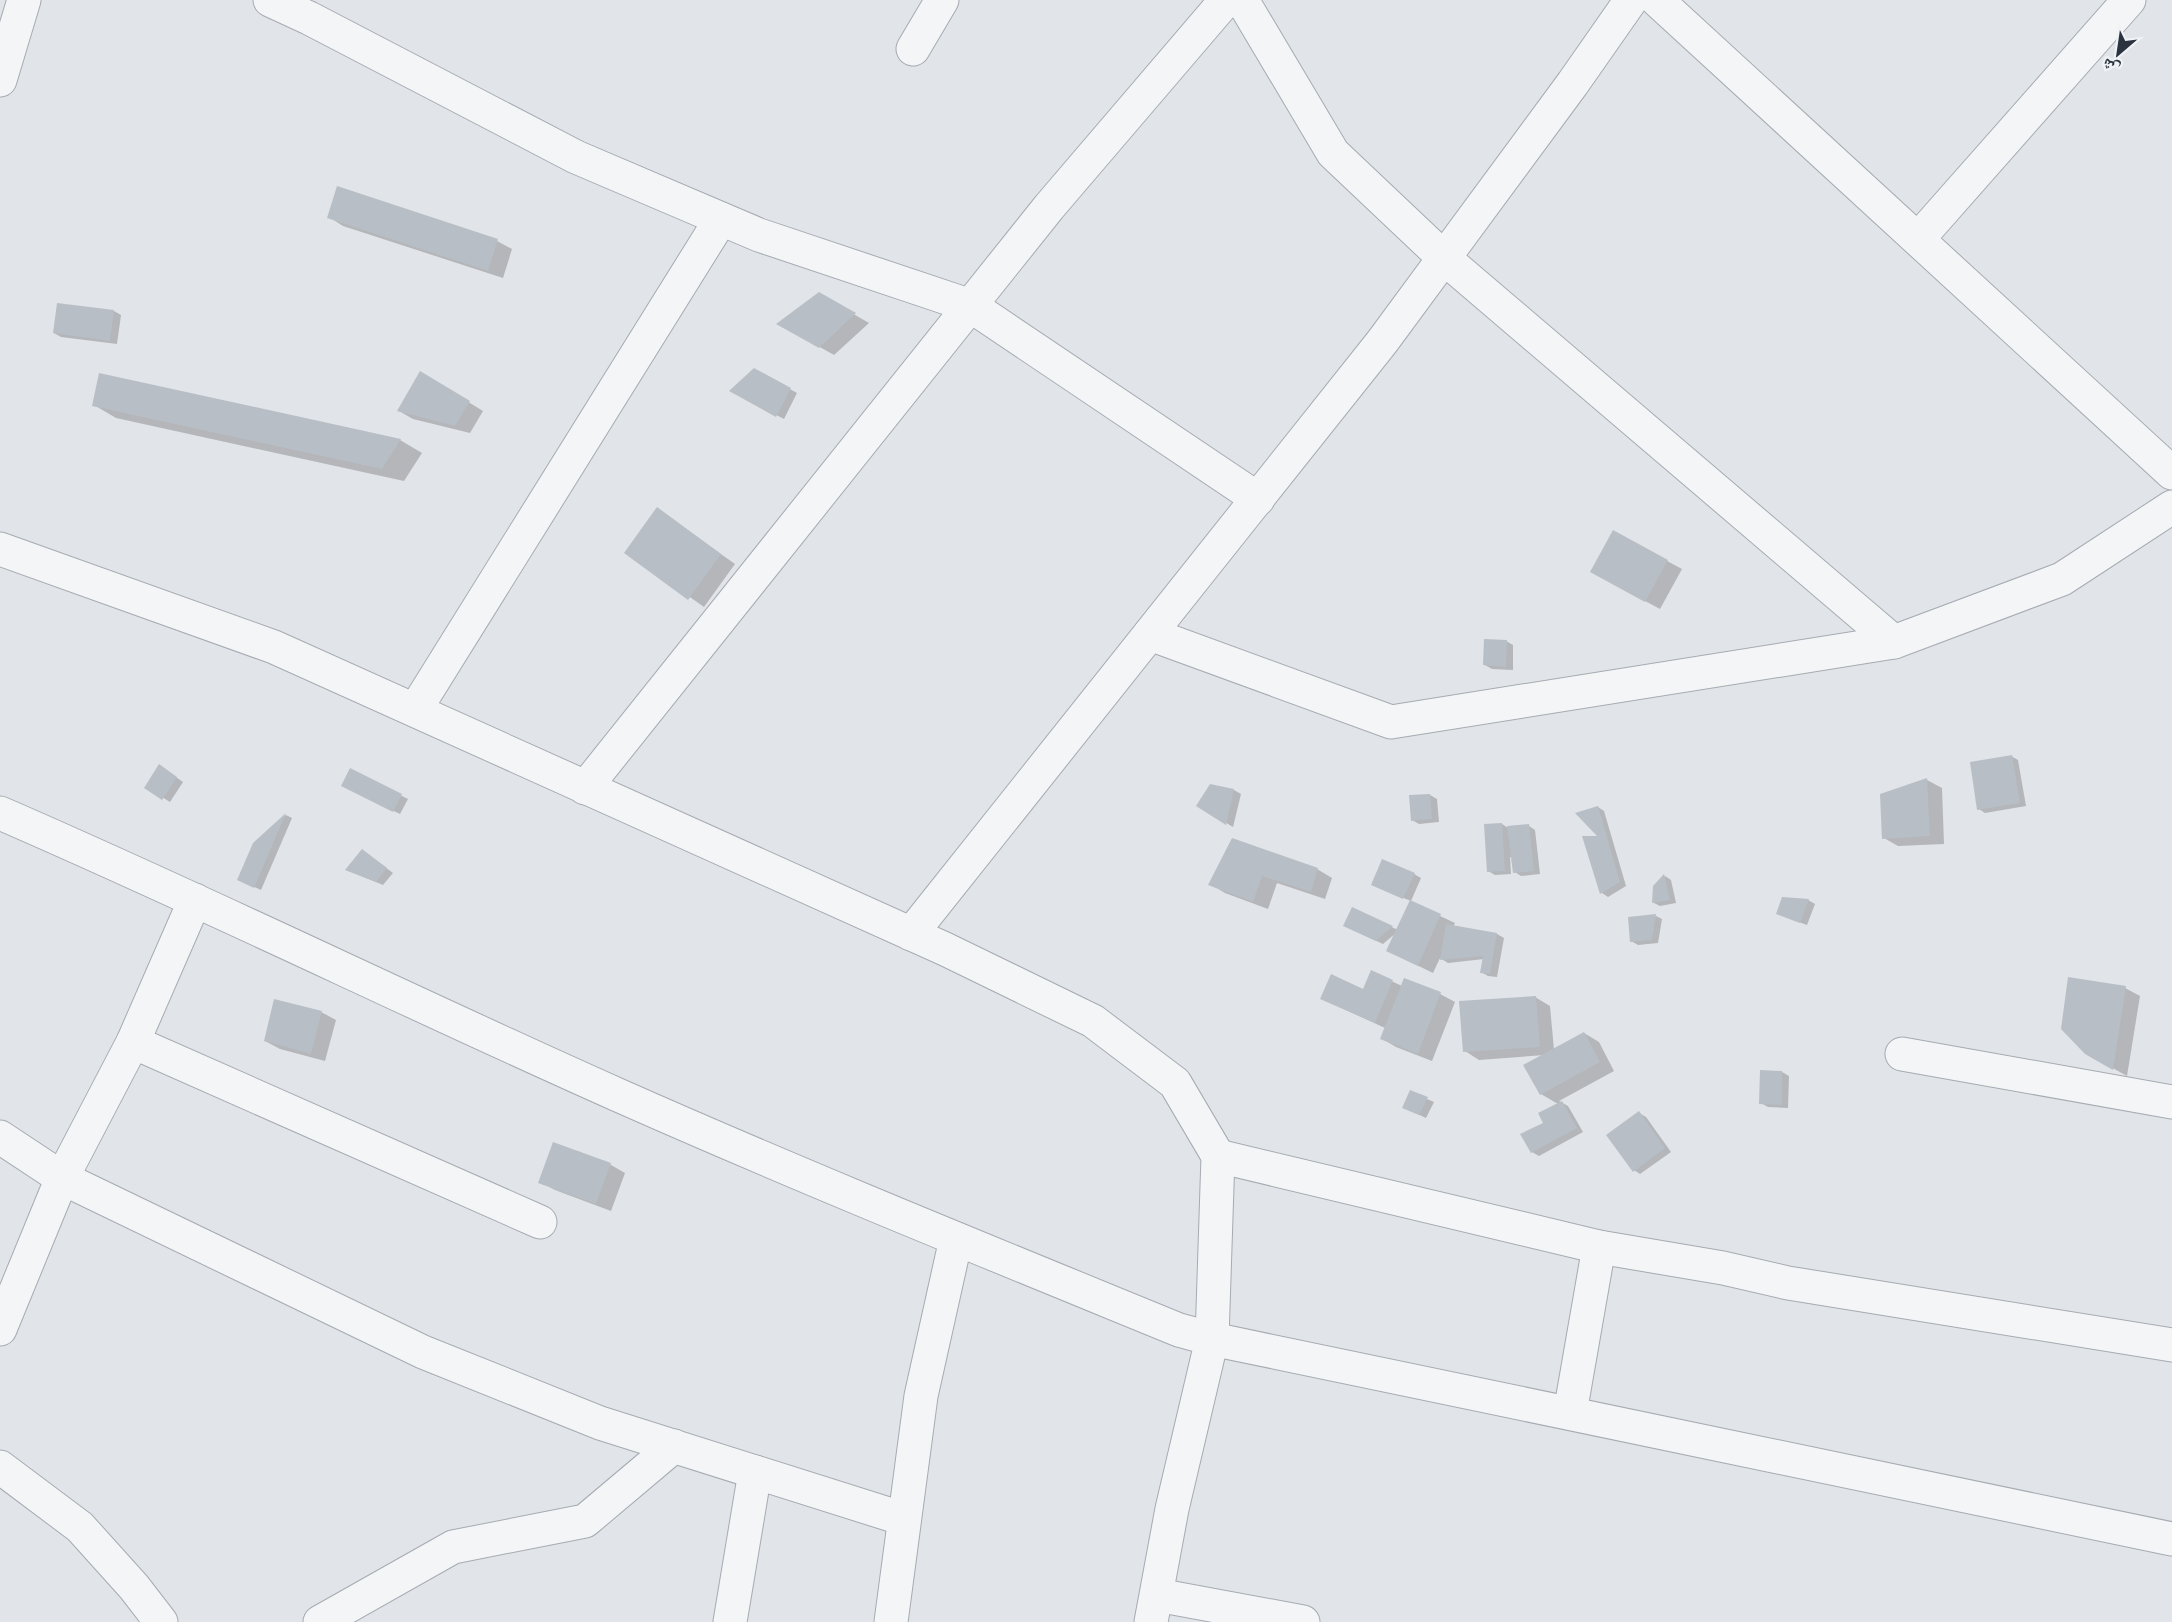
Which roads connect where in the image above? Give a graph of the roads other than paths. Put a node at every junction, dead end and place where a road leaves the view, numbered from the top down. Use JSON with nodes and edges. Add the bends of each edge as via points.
{"nodes":[{"id":1,"x":24,"y":0,"type":"edge"},
{"id":2,"x":270,"y":0,"type":"edge"},
{"id":3,"x":942,"y":0,"type":"edge"},
{"id":4,"x":1226,"y":0,"type":"edge"},
{"id":5,"x":1242,"y":0,"type":"edge"},
{"id":6,"x":1631,"y":0,"type":"edge"},
{"id":7,"x":1657,"y":0,"type":"edge"},
{"id":8,"x":2129,"y":0,"type":"edge"},
{"id":9,"x":913,"y":49,"type":"dead end"},
{"id":10,"x":0,"y":80,"type":"edge"},
{"id":11,"x":721,"y":219,"type":"junction"},
{"id":12,"x":1918,"y":239,"type":"junction"},
{"id":13,"x":1444,"y":258,"type":"junction"},
{"id":14,"x":970,"y":306,"type":"junction"},
{"id":15,"x":2172,"y":473,"type":"edge"},
{"id":16,"x":1258,"y":499,"type":"junction"},
{"id":17,"x":2170,"y":518,"type":"edge"},
{"id":18,"x":0,"y":549,"type":"edge"},
{"id":19,"x":1150,"y":634,"type":"junction"},
{"id":20,"x":1894,"y":642,"type":"junction"},
{"id":21,"x":415,"y":710,"type":"junction"},
{"id":22,"x":585,"y":788,"type":"junction"},
{"id":23,"x":0,"y":813,"type":"edge"},
{"id":24,"x":195,"y":900,"type":"junction"},
{"id":25,"x":911,"y":934,"type":"junction"},
{"id":26,"x":133,"y":1042,"type":"junction"},
{"id":27,"x":1902,"y":1054,"type":"dead end"},
{"id":28,"x":2172,"y":1102,"type":"edge"},
{"id":29,"x":0,"y":1137,"type":"edge"},
{"id":30,"x":1218,"y":1156,"type":"junction"},
{"id":31,"x":62,"y":1178,"type":"junction"},
{"id":32,"x":540,"y":1222,"type":"dead end"},
{"id":33,"x":956,"y":1239,"type":"junction"},
{"id":34,"x":1599,"y":1247,"type":"junction"},
{"id":35,"x":0,"y":1329,"type":"edge"},
{"id":36,"x":1212,"y":1339,"type":"junction"},
{"id":37,"x":2172,"y":1345,"type":"edge"},
{"id":38,"x":1570,"y":1413,"type":"junction"},
{"id":39,"x":674,"y":1446,"type":"junction"},
{"id":40,"x":0,"y":1467,"type":"edge"},
{"id":41,"x":755,"y":1472,"type":"junction"},
{"id":42,"x":904,"y":1519,"type":"junction"},
{"id":43,"x":2172,"y":1539,"type":"edge"},
{"id":44,"x":1154,"y":1608,"type":"edge"},
{"id":45,"x":161,"y":1622,"type":"edge"},
{"id":46,"x":320,"y":1622,"type":"edge"},
{"id":47,"x":730,"y":1622,"type":"edge"},
{"id":48,"x":891,"y":1622,"type":"edge"},
{"id":49,"x":1303,"y":1622,"type":"edge"}],
"edges":[{"from":1,"to":10,"type":"street"},
{"from":2,"to":11,"type":"street","via":[[576,157]]},
{"from":3,"to":9,"type":"street"},
{"from":4,"to":14,"type":"street"},
{"from":5,"to":13,"type":"street","via":[[1333,153]]},
{"from":6,"to":13,"type":"street"},
{"from":7,"to":12,"type":"street"},
{"from":8,"to":12,"type":"street"},
{"from":11,"to":14,"type":"street"},
{"from":11,"to":21,"type":"street"},
{"from":12,"to":15,"type":"street"},
{"from":13,"to":16,"type":"street"},
{"from":13,"to":20,"type":"street"},
{"from":14,"to":16,"type":"street"},
{"from":14,"to":22,"type":"street"},
{"from":16,"to":19,"type":"street"},
{"from":17,"to":20,"type":"street","via":[[2062,579]]},
{"from":18,"to":21,"type":"street","via":[[274,647]]},
{"from":19,"to":20,"type":"street","via":[[1391,722]]},
{"from":19,"to":25,"type":"street"},
{"from":21,"to":22,"type":"street"},
{"from":22,"to":25,"type":"street"},
{"from":23,"to":24,"type":"street"},
{"from":24,"to":26,"type":"street"},
{"from":24,"to":33,"type":"street","via":[[618,1095]]},
{"from":25,"to":30,"type":"street","via":[[1093,1021],[1174,1083]]},
{"from":26,"to":31,"type":"street"},
{"from":26,"to":32,"type":"street"},
{"from":27,"to":28,"type":"street"},
{"from":29,"to":31,"type":"street"},
{"from":30,"to":34,"type":"street"},
{"from":30,"to":36,"type":"street"},
{"from":31,"to":35,"type":"street"},
{"from":31,"to":39,"type":"street","via":[[423,1352],[600,1423]]},
{"from":33,"to":36,"type":"street","via":[[1179,1330]]},
{"from":33,"to":42,"type":"street","via":[[921,1396]]},
{"from":34,"to":37,"type":"street","via":[[1788,1283]]},
{"from":34,"to":38,"type":"street"},
{"from":36,"to":38,"type":"street"},
{"from":36,"to":44,"type":"street","via":[[1172,1509]]},
{"from":38,"to":43,"type":"street"},
{"from":39,"to":41,"type":"street"},
{"from":39,"to":46,"type":"street","via":[[585,1521],[453,1547]]},
{"from":40,"to":45,"type":"street","via":[[80,1527]]},
{"from":41,"to":42,"type":"street"},
{"from":41,"to":47,"type":"street"},
{"from":42,"to":48,"type":"street"},
{"from":44,"to":49,"type":"street"}]}
